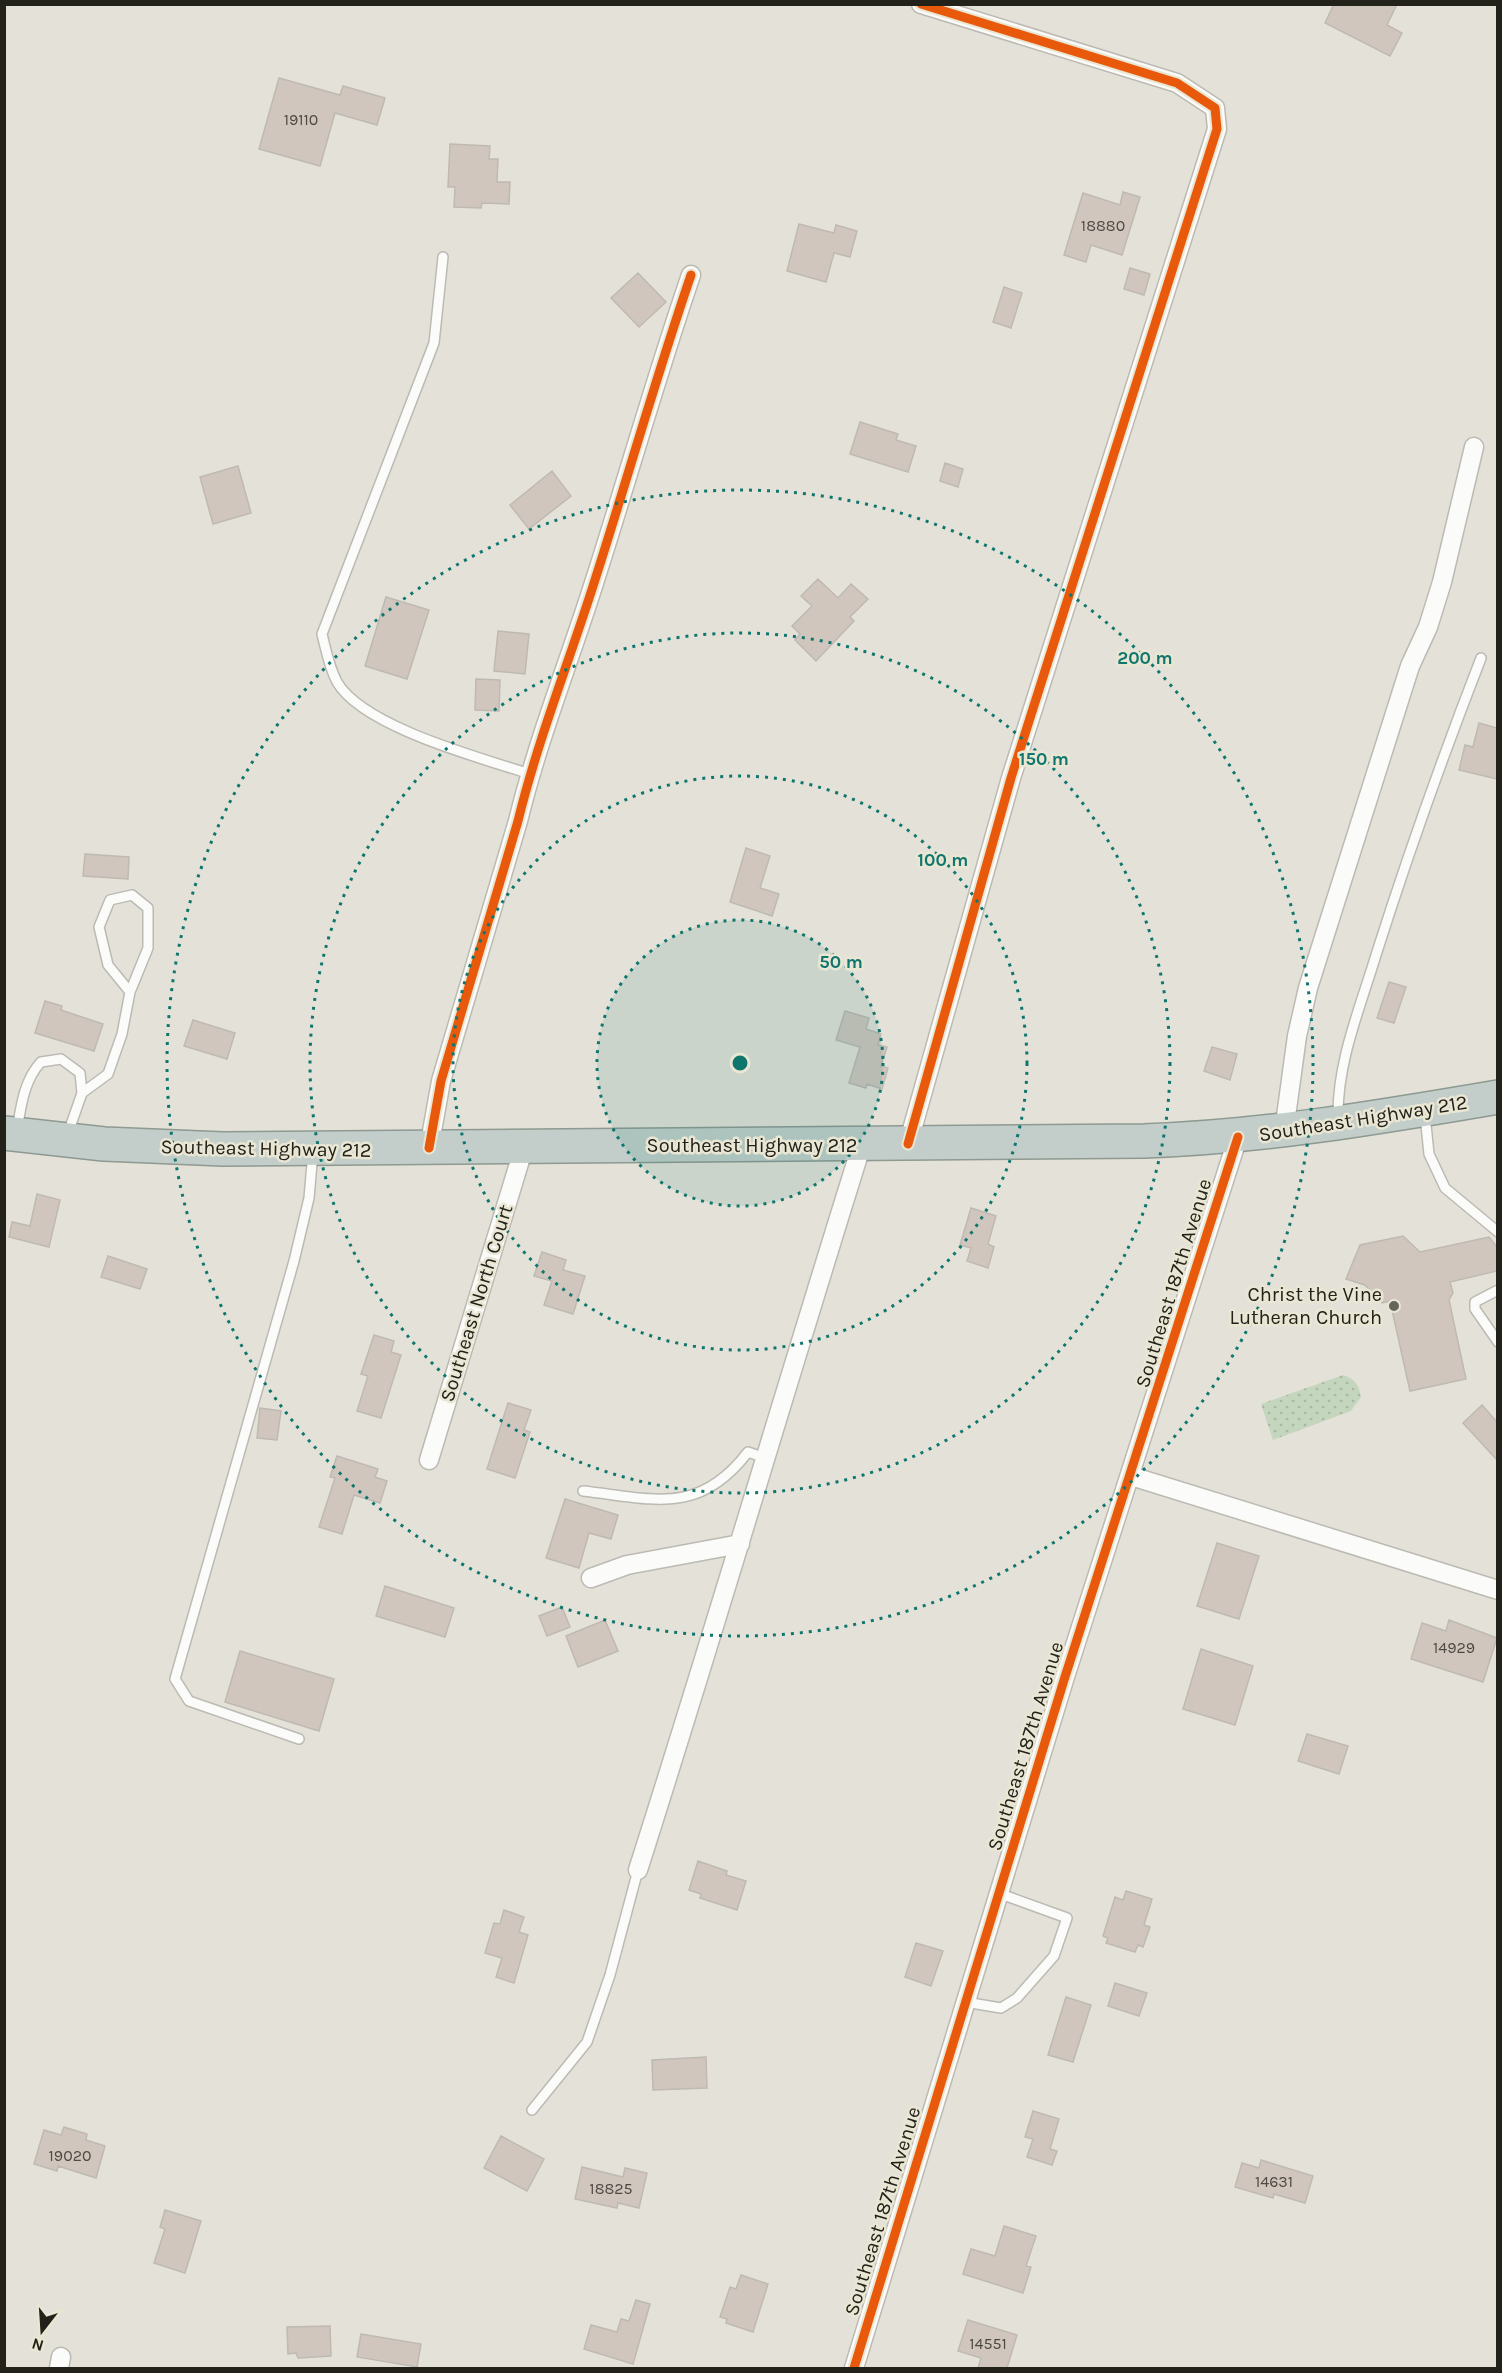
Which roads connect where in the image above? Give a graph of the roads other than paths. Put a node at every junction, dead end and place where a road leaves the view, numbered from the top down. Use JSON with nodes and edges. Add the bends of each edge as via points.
{"nodes":[{"id":1,"x":921,"y":4,"type":"edge"},
{"id":2,"x":443,"y":257,"type":"dead end"},
{"id":3,"x":691,"y":275,"type":"dead end"},
{"id":4,"x":1474,"y":447,"type":"dead end"},
{"id":5,"x":1481,"y":657,"type":"dead end"},
{"id":6,"x":530,"y":774,"type":"junction"},
{"id":7,"x":130,"y":993,"type":"junction"},
{"id":8,"x":82,"y":1093,"type":"junction"},
{"id":9,"x":1497,"y":1097,"type":"edge"},
{"id":10,"x":1424,"y":1110,"type":"junction"},
{"id":11,"x":1339,"y":1124,"type":"junction"},
{"id":12,"x":1284,"y":1131,"type":"junction"},
{"id":13,"x":10,"y":1134,"type":"edge"},
{"id":14,"x":1238,"y":1137,"type":"junction"},
{"id":15,"x":66,"y":1141,"type":"junction"},
{"id":16,"x":862,"y":1144,"type":"junction"},
{"id":17,"x":908,"y":1144,"type":"junction"},
{"id":18,"x":524,"y":1147,"type":"junction"},
{"id":19,"x":429,"y":1148,"type":"junction"},
{"id":20,"x":313,"y":1150,"type":"junction"},
{"id":21,"x":1497,"y":1232,"type":"edge"},
{"id":22,"x":1497,"y":1290,"type":"edge"},
{"id":23,"x":1497,"y":1342,"type":"edge"},
{"id":24,"x":765,"y":1458,"type":"junction"},
{"id":25,"x":429,"y":1460,"type":"dead end"},
{"id":26,"x":1131,"y":1476,"type":"junction"},
{"id":27,"x":583,"y":1491,"type":"dead end"},
{"id":28,"x":740,"y":1544,"type":"junction"},
{"id":29,"x":591,"y":1578,"type":"dead end"},
{"id":30,"x":1497,"y":1590,"type":"edge"},
{"id":31,"x":299,"y":1739,"type":"dead end"},
{"id":32,"x":638,"y":1870,"type":"joint"},
{"id":33,"x":998,"y":1893,"type":"junction"},
{"id":34,"x":965,"y":2002,"type":"junction"},
{"id":35,"x":532,"y":2110,"type":"dead end"},
{"id":36,"x":854,"y":2368,"type":"edge"}],
"edges":[{"from":1,"to":17,"type":"street","via":[[1177,83],[1215,108],[1217,129],[1011,778]]},
{"from":2,"to":6,"type":"lane","via":[[434,343],[322,634],[338,684],[374,715],[449,748]]},
{"from":3,"to":6,"type":"street"},
{"from":4,"to":12,"type":"street","via":[[1431,616],[1410,666],[1308,988]]},
{"from":5,"to":11,"type":"lane","via":[[1410,847],[1347,1049],[1338,1094]]},
{"from":6,"to":19,"type":"street","via":[[441,1081]]},
{"from":7,"to":7,"type":"lane","via":[[148,948],[148,908],[132,895],[110,900],[99,927],[108,965]]},
{"from":7,"to":8,"type":"lane","via":[[122,1034],[108,1074]]},
{"from":8,"to":13,"type":"lane","via":[[80,1073],[61,1059],[41,1062],[32,1072]]},
{"from":8,"to":15,"type":"lane"},
{"from":9,"to":10,"type":"highway","name":"Southeast Highway 212"},
{"from":10,"to":11,"type":"highway","name":"Southeast Highway 212"},
{"from":10,"to":21,"type":"lane","via":[[1429,1154],[1445,1188]]},
{"from":11,"to":12,"type":"highway","name":"Southeast Highway 212"},
{"from":12,"to":14,"type":"highway","name":"Southeast Highway 212"},
{"from":13,"to":15,"type":"highway","name":"Southeast Highway 212"},
{"from":14,"to":17,"type":"highway","name":"Southeast Highway 212"},
{"from":14,"to":26,"type":"street","name":"Southeast 187th Avenue"},
{"from":15,"to":20,"type":"highway","name":"Southeast Highway 212"},
{"from":16,"to":17,"type":"highway","name":"Southeast Highway 212"},
{"from":16,"to":18,"type":"highway","name":"Southeast Highway 212"},
{"from":16,"to":24,"type":"street"},
{"from":18,"to":19,"type":"highway","name":"Southeast Highway 212"},
{"from":18,"to":25,"type":"street","name":"Southeast North Court"},
{"from":19,"to":20,"type":"highway","name":"Southeast Highway 212"},
{"from":20,"to":31,"type":"lane","via":[[309,1198],[294,1261],[176,1679],[189,1701]]},
{"from":22,"to":23,"type":"lane","via":[[1474,1302],[1475,1310]]},
{"from":24,"to":27,"type":"lane","via":[[748,1452],[715,1486],[694,1496],[661,1500]]},
{"from":24,"to":28,"type":"street"},
{"from":26,"to":30,"type":"street"},
{"from":26,"to":33,"type":"street","name":"Southeast 187th Avenue"},
{"from":28,"to":29,"type":"street","via":[[627,1565]]},
{"from":28,"to":32,"type":"street"},
{"from":32,"to":35,"type":"lane","via":[[610,1975],[587,2042]]},
{"from":33,"to":34,"type":"street","name":"Southeast 187th Avenue"},
{"from":33,"to":34,"type":"lane","via":[[1067,1918],[1054,1956],[1017,1998],[1001,2008]]},
{"from":34,"to":36,"type":"street","name":"Southeast 187th Avenue"}]}
